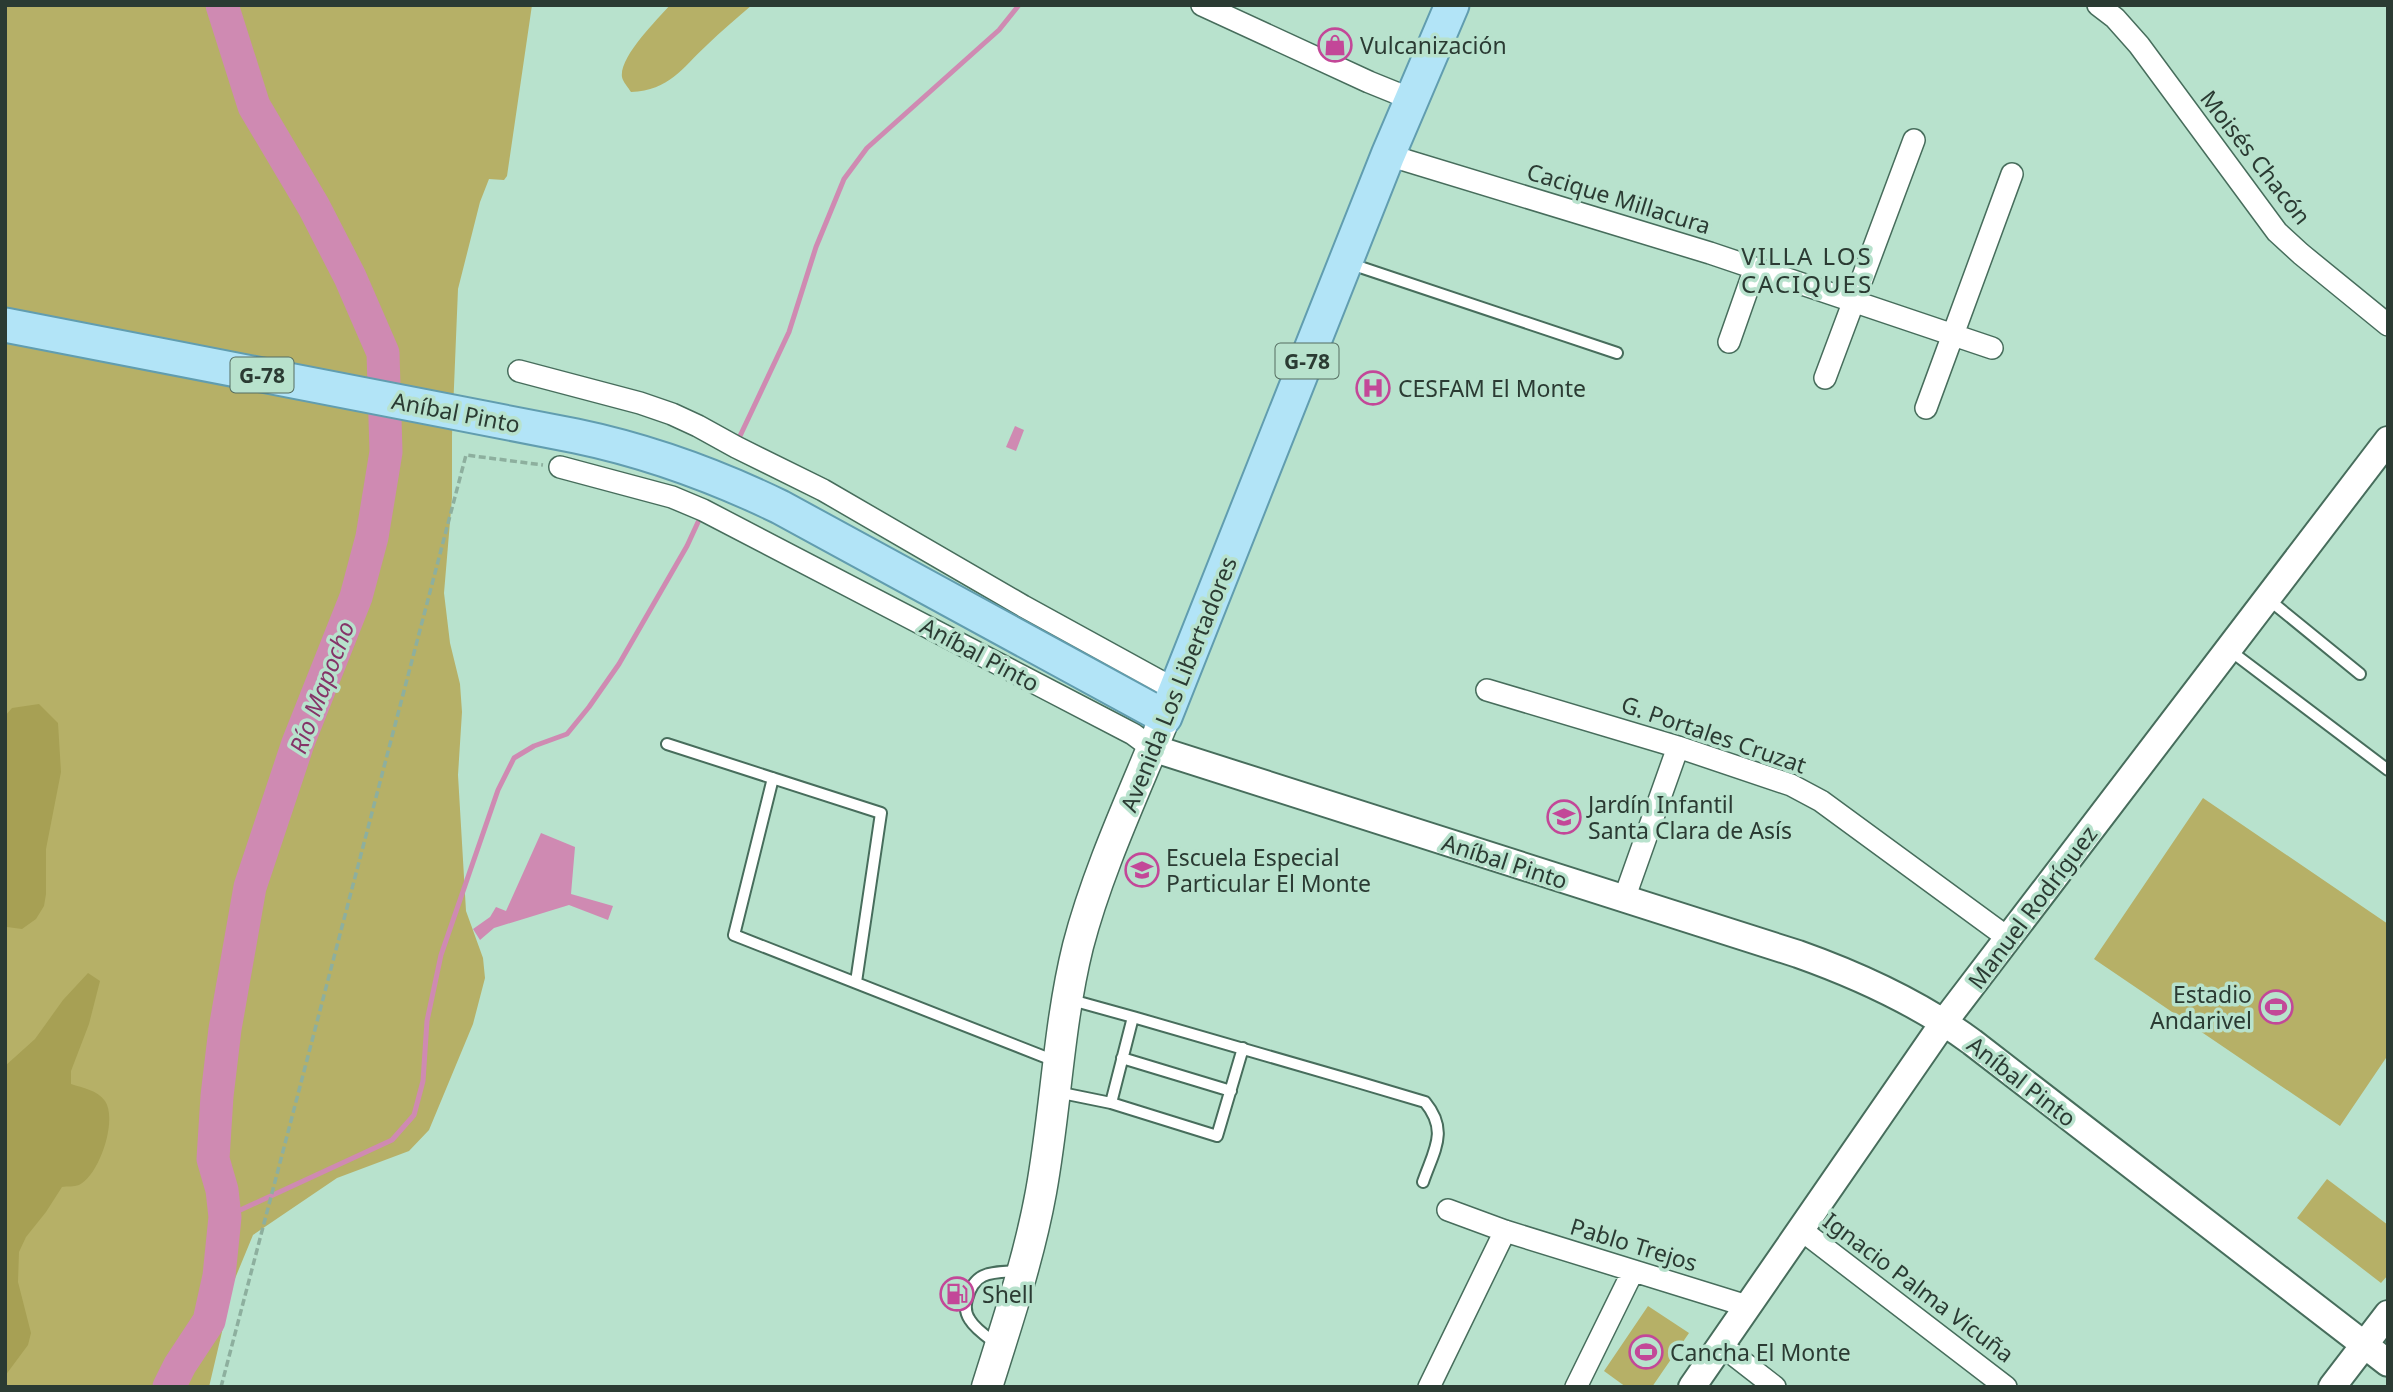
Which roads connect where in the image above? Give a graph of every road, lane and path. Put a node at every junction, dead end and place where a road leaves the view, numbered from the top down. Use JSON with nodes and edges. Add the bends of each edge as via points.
{"nodes":[{"id":1,"x":1202,"y":5,"type":"edge"},
{"id":2,"x":1452,"y":5,"type":"edge"},
{"id":3,"x":2098,"y":5,"type":"edge"},
{"id":4,"x":1411,"y":99,"type":"junction"},
{"id":5,"x":1914,"y":140,"type":"dead end"},
{"id":6,"x":1388,"y":155,"type":"junction"},
{"id":7,"x":2012,"y":174,"type":"dead end"},
{"id":8,"x":1346,"y":262,"type":"junction"},
{"id":9,"x":1755,"y":268,"type":"junction"},
{"id":10,"x":1854,"y":301,"type":"junction"},
{"id":11,"x":5,"y":325,"type":"edge"},
{"id":12,"x":2388,"y":325,"type":"edge"},
{"id":13,"x":1953,"y":334,"type":"junction"},
{"id":14,"x":1729,"y":342,"type":"dead end"},
{"id":15,"x":1992,"y":348,"type":"dead end"},
{"id":16,"x":1617,"y":353,"type":"dead end"},
{"id":17,"x":519,"y":372,"type":"dead end"},
{"id":18,"x":1825,"y":379,"type":"dead end"},
{"id":19,"x":1926,"y":408,"type":"dead end"},
{"id":20,"x":2388,"y":440,"type":"edge"},
{"id":21,"x":560,"y":467,"type":"joint"},
{"id":22,"x":2267,"y":598,"type":"junction"},
{"id":23,"x":2228,"y":649,"type":"junction"},
{"id":24,"x":1124,"y":661,"type":"junction"},
{"id":25,"x":2360,"y":674,"type":"dead end"},
{"id":26,"x":1487,"y":690,"type":"dead end"},
{"id":27,"x":1162,"y":704,"type":"junction"},
{"id":28,"x":667,"y":744,"type":"dead end"},
{"id":29,"x":1678,"y":747,"type":"junction"},
{"id":30,"x":1152,"y":748,"type":"junction"},
{"id":31,"x":2388,"y":770,"type":"edge"},
{"id":32,"x":773,"y":778,"type":"junction"},
{"id":33,"x":1624,"y":899,"type":"junction"},
{"id":34,"x":2008,"y":939,"type":"junction"},
{"id":35,"x":856,"y":982,"type":"junction"},
{"id":36,"x":1066,"y":999,"type":"junction"},
{"id":37,"x":1133,"y":1017,"type":"junction"},
{"id":38,"x":1944,"y":1022,"type":"junction"},
{"id":39,"x":1243,"y":1048,"type":"junction"},
{"id":40,"x":1122,"y":1058,"type":"junction"},
{"id":41,"x":1058,"y":1062,"type":"junction"},
{"id":42,"x":1231,"y":1091,"type":"junction"},
{"id":43,"x":1055,"y":1092,"type":"junction"},
{"id":44,"x":1111,"y":1103,"type":"junction"},
{"id":45,"x":1423,"y":1182,"type":"dead end"},
{"id":46,"x":1448,"y":1210,"type":"dead end"},
{"id":47,"x":1800,"y":1229,"type":"junction"},
{"id":48,"x":1505,"y":1231,"type":"junction"},
{"id":49,"x":1633,"y":1270,"type":"junction"},
{"id":50,"x":1022,"y":1271,"type":"junction"},
{"id":51,"x":1747,"y":1306,"type":"junction"},
{"id":52,"x":2388,"y":1314,"type":"edge"},
{"id":53,"x":1721,"y":1345,"type":"junction"},
{"id":54,"x":2364,"y":1345,"type":"junction"},
{"id":55,"x":999,"y":1346,"type":"junction"},
{"id":56,"x":2388,"y":1363,"type":"edge"},
{"id":57,"x":221,"y":1387,"type":"edge"},
{"id":58,"x":987,"y":1387,"type":"edge"},
{"id":59,"x":1429,"y":1387,"type":"edge"},
{"id":60,"x":1576,"y":1387,"type":"edge"},
{"id":61,"x":1692,"y":1387,"type":"edge"},
{"id":62,"x":1775,"y":1387,"type":"edge"},
{"id":63,"x":2006,"y":1387,"type":"edge"},
{"id":64,"x":2332,"y":1387,"type":"edge"}],
"edges":[{"from":1,"to":4,"type":"street"},
{"from":2,"to":4,"type":"main road","name":"Avenida Los Libertadores","number":"G-78"},
{"from":3,"to":12,"type":"street","name":"Moisés Chacón","via":[[2139,45],[2277,232]]},
{"from":4,"to":6,"type":"main road","name":"Avenida Los Libertadores","number":"G-78"},
{"from":5,"to":10,"type":"street"},
{"from":6,"to":8,"type":"main road","name":"Avenida Los Libertadores","number":"G-78"},
{"from":6,"to":9,"type":"street","name":"Cacique Millacura"},
{"from":7,"to":13,"type":"street"},
{"from":8,"to":16,"type":"lane"},
{"from":8,"to":27,"type":"main road","name":"Avenida Los Libertadores","number":"G-78"},
{"from":9,"to":10,"type":"street","name":"Cacique Millacura"},
{"from":9,"to":14,"type":"street"},
{"from":10,"to":13,"type":"street","name":"Cacique Millacura"},
{"from":10,"to":18,"type":"street"},
{"from":11,"to":27,"type":"main road","name":"Aníbal Pinto","number":"G-78","via":[[640,451],[725,481]]},
{"from":13,"to":15,"type":"street","name":"Cacique Millacura"},
{"from":13,"to":19,"type":"street"},
{"from":17,"to":24,"type":"street","via":[[640,404],[698,426],[823,490]]},
{"from":20,"to":22,"type":"street","name":"Manuel Rodríguez"},
{"from":21,"to":30,"type":"street","name":"Aníbal Pinto","via":[[672,497],[703,510]]},
{"from":21,"to":57,"type":"path","via":[[466,455]]},
{"from":22,"to":23,"type":"street","name":"Manuel Rodríguez"},
{"from":22,"to":25,"type":"lane"},
{"from":23,"to":31,"type":"lane"},
{"from":23,"to":34,"type":"street","name":"Manuel Rodríguez"},
{"from":24,"to":27,"type":"street"},
{"from":24,"to":27,"type":"street"},
{"from":26,"to":29,"type":"street","name":"G. Portales Cruzat"},
{"from":27,"to":30,"type":"main road","name":"Avenida Los Libertadores"},
{"from":28,"to":32,"type":"lane"},
{"from":29,"to":33,"type":"street"},
{"from":29,"to":34,"type":"street","name":"G. Portales Cruzat","via":[[1814,797]]},
{"from":30,"to":33,"type":"street","name":"Aníbal Pinto"},
{"from":30,"to":36,"type":"main road","name":"Avenida Los Libertadores","via":[[1087,914]]},
{"from":32,"to":35,"type":"lane","via":[[881,813]]},
{"from":32,"to":35,"type":"lane","via":[[734,934]]},
{"from":33,"to":38,"type":"street","name":"Aníbal Pinto","via":[[1825,964]]},
{"from":34,"to":38,"type":"street","name":"Manuel Rodríguez"},
{"from":35,"to":41,"type":"lane"},
{"from":36,"to":37,"type":"lane"},
{"from":36,"to":41,"type":"main road","name":"Avenida Los Libertadores"},
{"from":37,"to":39,"type":"lane"},
{"from":37,"to":40,"type":"lane"},
{"from":38,"to":47,"type":"street","name":"Manuel Rodríguez"},
{"from":38,"to":54,"type":"street","name":"Aníbal Pinto"},
{"from":39,"to":42,"type":"lane"},
{"from":39,"to":45,"type":"lane","via":[[1425,1102],[1435,1115],[1439,1132]]},
{"from":40,"to":42,"type":"lane"},
{"from":40,"to":44,"type":"lane"},
{"from":41,"to":43,"type":"main road","name":"Avenida Los Libertadores"},
{"from":42,"to":44,"type":"lane","via":[[1217,1136]]},
{"from":43,"to":44,"type":"lane"},
{"from":43,"to":50,"type":"main road","name":"Avenida Los Libertadores","via":[[1041,1194]]},
{"from":46,"to":48,"type":"street","name":"Pablo Trejos"},
{"from":47,"to":51,"type":"street","name":"Manuel Rodríguez"},
{"from":47,"to":63,"type":"street","name":"Ignacio Palma Vicuña"},
{"from":48,"to":49,"type":"street","name":"Pablo Trejos"},
{"from":48,"to":59,"type":"street"},
{"from":49,"to":51,"type":"street","name":"Pablo Trejos"},
{"from":49,"to":60,"type":"street"},
{"from":50,"to":55,"type":"main road","name":"Avenida Los Libertadores"},
{"from":50,"to":55,"type":"lane","via":[[984,1275],[975,1281],[965,1304],[970,1320]]},
{"from":51,"to":53,"type":"street","name":"Manuel Rodríguez"},
{"from":52,"to":54,"type":"street"},
{"from":53,"to":61,"type":"street","name":"Manuel Rodríguez"},
{"from":53,"to":62,"type":"street"},
{"from":54,"to":56,"type":"street","name":"Aníbal Pinto"},
{"from":54,"to":64,"type":"street"},
{"from":55,"to":58,"type":"main road","name":"Avenida Los Libertadores"}]}
